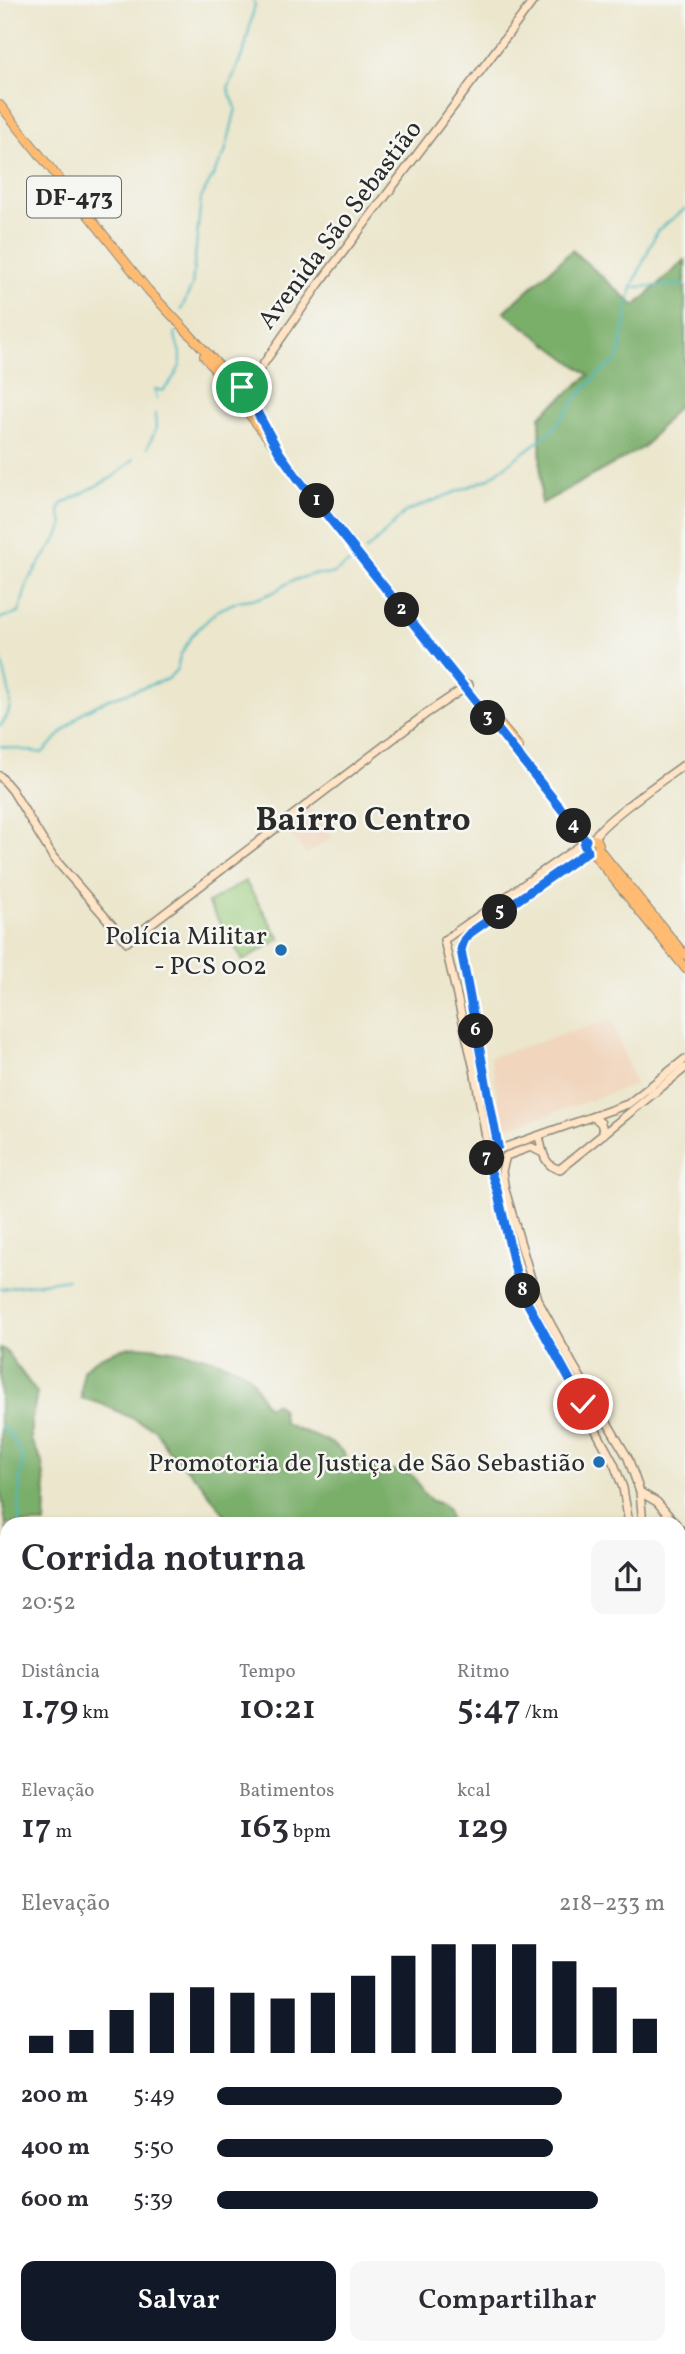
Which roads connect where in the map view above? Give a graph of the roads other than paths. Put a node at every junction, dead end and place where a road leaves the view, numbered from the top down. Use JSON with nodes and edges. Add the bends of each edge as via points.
{"nodes":[{"id":1,"x":534,"y":0,"type":"edge"},
{"id":2,"x":0,"y":105,"type":"edge"},
{"id":3,"x":238,"y":389,"type":"junction"},
{"id":4,"x":248,"y":406,"type":"junction"},
{"id":5,"x":466,"y":686,"type":"junction"},
{"id":6,"x":685,"y":764,"type":"edge"},
{"id":7,"x":0,"y":776,"type":"edge"},
{"id":8,"x":590,"y":844,"type":"junction"},
{"id":9,"x":455,"y":931,"type":"junction"},
{"id":10,"x":464,"y":940,"type":"junction"},
{"id":11,"x":447,"y":948,"type":"junction"},
{"id":12,"x":461,"y":950,"type":"junction"},
{"id":13,"x":685,"y":955,"type":"edge"},
{"id":14,"x":685,"y":968,"type":"edge"},
{"id":15,"x":464,"y":1026,"type":"junction"},
{"id":16,"x":476,"y":1031,"type":"junction"},
{"id":17,"x":685,"y":1059,"type":"edge"},
{"id":18,"x":685,"y":1068,"type":"edge"},
{"id":19,"x":474,"y":1069,"type":"junction"},
{"id":20,"x":484,"y":1071,"type":"junction"},
{"id":21,"x":621,"y":1108,"type":"junction"},
{"id":22,"x":606,"y":1112,"type":"junction"},
{"id":23,"x":594,"y":1117,"type":"junction"},
{"id":24,"x":624,"y":1117,"type":"junction"},
{"id":25,"x":613,"y":1127,"type":"junction"},
{"id":26,"x":604,"y":1134,"type":"junction"},
{"id":27,"x":539,"y":1136,"type":"junction"},
{"id":28,"x":488,"y":1149,"type":"junction"},
{"id":29,"x":502,"y":1153,"type":"junction"},
{"id":30,"x":544,"y":1153,"type":"junction"},
{"id":31,"x":490,"y":1163,"type":"junction"},
{"id":32,"x":511,"y":1210,"type":"junction"},
{"id":33,"x":502,"y":1213,"type":"junction"},
{"id":34,"x":555,"y":1333,"type":"junction"},
{"id":35,"x":546,"y":1338,"type":"junction"},
{"id":36,"x":572,"y":1363,"type":"junction"},
{"id":37,"x":561,"y":1367,"type":"junction"},
{"id":38,"x":637,"y":1482,"type":"junction"},
{"id":39,"x":623,"y":1488,"type":"junction"},
{"id":40,"x":640,"y":1492,"type":"junction"},
{"id":41,"x":628,"y":1517,"type":"edge"},
{"id":42,"x":642,"y":1517,"type":"edge"},
{"id":43,"x":670,"y":1517,"type":"edge"}],
"edges":[{"from":1,"to":3,"type":"street","name":"Avenida São Sebastião"},
{"from":2,"to":3,"type":"main road","number":"DF-473","via":[[148,290]]},
{"from":3,"to":4,"type":"main road","number":"DF-473","via":[[250,394]]},
{"from":3,"to":4,"type":"main road","number":"DF-473","via":[[231,398]]},
{"from":4,"to":5,"type":"main road","number":"DF-473","via":[[375,576]]},
{"from":5,"to":7,"type":"street","via":[[127,942],[58,864]]},
{"from":5,"to":8,"type":"main road"},
{"from":6,"to":8,"type":"street","via":[[609,821]]},
{"from":8,"to":9,"type":"street"},
{"from":8,"to":10,"type":"street"},
{"from":8,"to":13,"type":"main road"},
{"from":8,"to":14,"type":"main road"},
{"from":9,"to":10,"type":"street"},
{"from":9,"to":11,"type":"street","via":[[444,940]]},
{"from":10,"to":12,"type":"street"},
{"from":11,"to":12,"type":"street"},
{"from":11,"to":15,"type":"street"},
{"from":12,"to":16,"type":"street"},
{"from":15,"to":16,"type":"street"},
{"from":15,"to":19,"type":"street"},
{"from":16,"to":20,"type":"street"},
{"from":17,"to":21,"type":"street"},
{"from":18,"to":24,"type":"street"},
{"from":19,"to":20,"type":"street"},
{"from":19,"to":28,"type":"street"},
{"from":20,"to":29,"type":"street"},
{"from":21,"to":22,"type":"street"},
{"from":21,"to":24,"type":"street"},
{"from":22,"to":23,"type":"street"},
{"from":22,"to":25,"type":"street"},
{"from":23,"to":26,"type":"street"},
{"from":23,"to":27,"type":"street"},
{"from":24,"to":25,"type":"street"},
{"from":25,"to":26,"type":"street"},
{"from":26,"to":30,"type":"street","via":[[560,1169],[548,1165]]},
{"from":27,"to":29,"type":"street"},
{"from":27,"to":30,"type":"street"},
{"from":28,"to":29,"type":"street"},
{"from":28,"to":31,"type":"street"},
{"from":29,"to":30,"type":"street","via":[[531,1147]]},
{"from":29,"to":31,"type":"street","via":[[496,1165]]},
{"from":29,"to":32,"type":"street"},
{"from":31,"to":33,"type":"street"},
{"from":32,"to":33,"type":"street","via":[[508,1216]]},
{"from":32,"to":34,"type":"street","via":[[537,1299]]},
{"from":33,"to":35,"type":"street","via":[[516,1273]]},
{"from":34,"to":35,"type":"street"},
{"from":34,"to":36,"type":"street"},
{"from":35,"to":37,"type":"street"},
{"from":36,"to":37,"type":"street"},
{"from":36,"to":38,"type":"street","via":[[628,1458]]},
{"from":37,"to":39,"type":"street","via":[[600,1434]]},
{"from":38,"to":39,"type":"street"},
{"from":38,"to":40,"type":"street"},
{"from":39,"to":41,"type":"street"},
{"from":40,"to":42,"type":"street"},
{"from":40,"to":43,"type":"street"}]}
